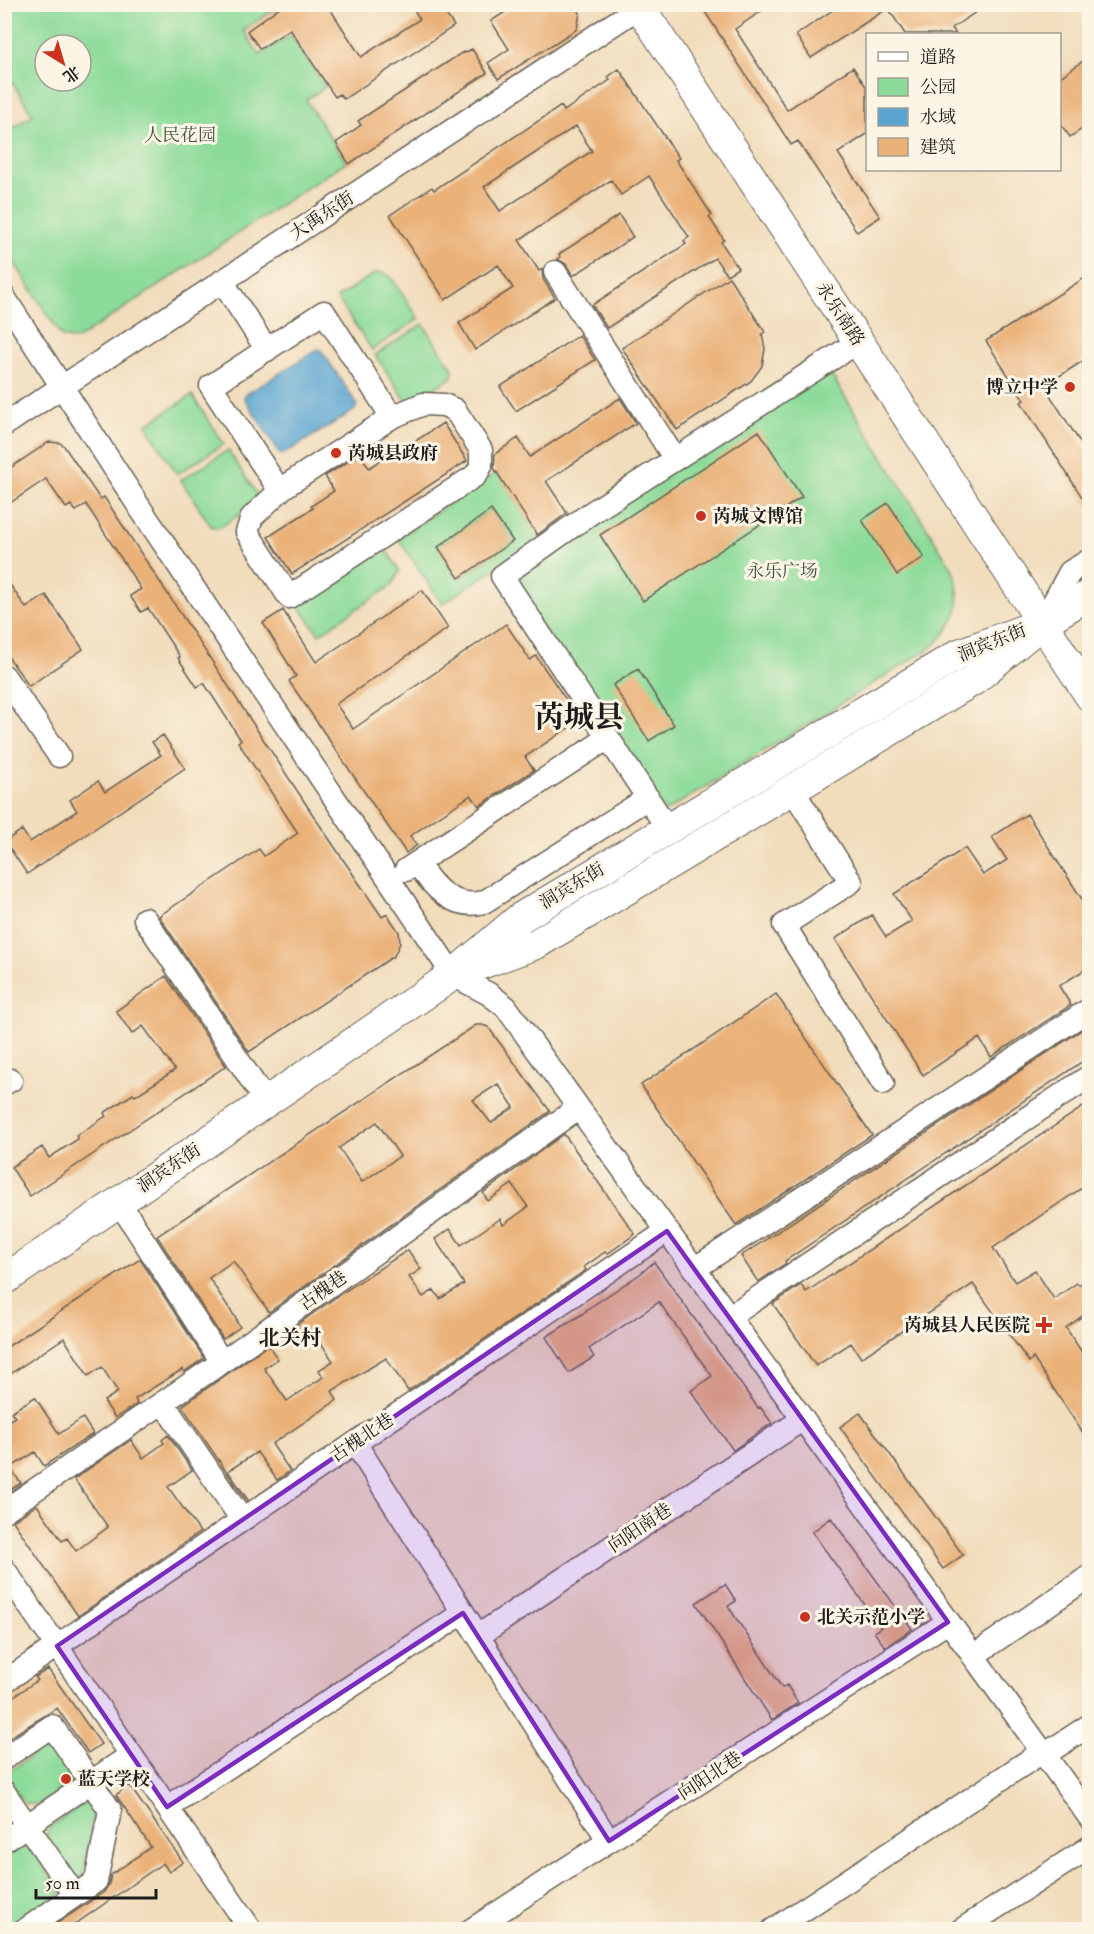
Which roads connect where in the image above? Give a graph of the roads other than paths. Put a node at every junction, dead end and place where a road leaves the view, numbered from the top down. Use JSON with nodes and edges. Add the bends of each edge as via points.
{"nodes":[{"id":1,"x":641,"y":5,"type":"edge"},
{"id":2,"x":555,"y":272,"type":"dead end"},
{"id":3,"x":222,"y":281,"type":"junction"},
{"id":4,"x":4,"y":297,"type":"edge"},
{"id":5,"x":858,"y":342,"type":"junction"},
{"id":6,"x":267,"y":350,"type":"junction"},
{"id":7,"x":62,"y":387,"type":"junction"},
{"id":8,"x":392,"y":417,"type":"junction"},
{"id":9,"x":4,"y":425,"type":"edge"},
{"id":10,"x":675,"y":459,"type":"junction"},
{"id":11,"x":280,"y":491,"type":"junction"},
{"id":12,"x":1089,"y":560,"type":"edge"},
{"id":13,"x":1089,"y":594,"type":"edge"},
{"id":14,"x":1089,"y":613,"type":"edge"},
{"id":15,"x":1042,"y":623,"type":"junction"},
{"id":16,"x":4,"y":676,"type":"edge"},
{"id":17,"x":1089,"y":696,"type":"edge"},
{"id":18,"x":608,"y":738,"type":"junction"},
{"id":19,"x":58,"y":756,"type":"dead end"},
{"id":20,"x":792,"y":789,"type":"junction"},
{"id":21,"x":648,"y":798,"type":"junction"},
{"id":22,"x":668,"y":829,"type":"junction"},
{"id":23,"x":417,"y":863,"type":"junction"},
{"id":24,"x":390,"y":880,"type":"junction"},
{"id":25,"x":145,"y":919,"type":"dead end"},
{"id":26,"x":453,"y":975,"type":"junction"},
{"id":27,"x":1089,"y":1009,"type":"edge"},
{"id":28,"x":1089,"y":1076,"type":"edge"},
{"id":29,"x":884,"y":1083,"type":"dead end"},
{"id":30,"x":266,"y":1102,"type":"junction"},
{"id":31,"x":578,"y":1108,"type":"junction"},
{"id":32,"x":120,"y":1202,"type":"junction"},
{"id":33,"x":667,"y":1231,"type":"junction"},
{"id":34,"x":694,"y":1269,"type":"junction"},
{"id":35,"x":4,"y":1280,"type":"edge"},
{"id":36,"x":729,"y":1317,"type":"junction"},
{"id":37,"x":222,"y":1362,"type":"junction"},
{"id":38,"x":163,"y":1403,"type":"junction"},
{"id":39,"x":803,"y":1419,"type":"junction"},
{"id":40,"x":355,"y":1443,"type":"junction"},
{"id":41,"x":4,"y":1511,"type":"edge"},
{"id":42,"x":242,"y":1520,"type":"junction"},
{"id":43,"x":4,"y":1569,"type":"edge"},
{"id":44,"x":1089,"y":1576,"type":"edge"},
{"id":45,"x":463,"y":1612,"type":"junction"},
{"id":46,"x":948,"y":1622,"type":"junction"},
{"id":47,"x":478,"y":1636,"type":"junction"},
{"id":48,"x":57,"y":1646,"type":"junction"},
{"id":49,"x":973,"y":1656,"type":"junction"},
{"id":50,"x":4,"y":1682,"type":"edge"},
{"id":51,"x":1089,"y":1725,"type":"edge"},
{"id":52,"x":1043,"y":1754,"type":"junction"},
{"id":53,"x":131,"y":1755,"type":"junction"},
{"id":54,"x":4,"y":1758,"type":"edge"},
{"id":55,"x":91,"y":1782,"type":"junction"},
{"id":56,"x":4,"y":1791,"type":"edge"},
{"id":57,"x":167,"y":1807,"type":"junction"},
{"id":58,"x":1089,"y":1818,"type":"edge"},
{"id":59,"x":28,"y":1825,"type":"junction"},
{"id":60,"x":609,"y":1840,"type":"junction"},
{"id":61,"x":4,"y":1841,"type":"edge"},
{"id":62,"x":1089,"y":1847,"type":"edge"},
{"id":63,"x":75,"y":1895,"type":"junction"},
{"id":64,"x":24,"y":1929,"type":"edge"},
{"id":65,"x":251,"y":1929,"type":"edge"},
{"id":66,"x":471,"y":1929,"type":"edge"},
{"id":67,"x":773,"y":1929,"type":"edge"},
{"id":68,"x":961,"y":1929,"type":"edge"}],
"edges":[{"from":1,"to":3,"type":"street","name":"大禹东街"},
{"from":1,"to":5,"type":"main road","name":"永乐南路"},
{"from":2,"to":10,"type":"street"},
{"from":3,"to":6,"type":"street"},
{"from":3,"to":7,"type":"street","name":"大禹东街"},
{"from":4,"to":7,"type":"street"},
{"from":5,"to":10,"type":"street"},
{"from":5,"to":15,"type":"main road","name":"永乐南路"},
{"from":6,"to":8,"type":"street","via":[[324,312]]},
{"from":6,"to":11,"type":"street","via":[[211,386]]},
{"from":7,"to":9,"type":"street","name":"大禹东街"},
{"from":7,"to":24,"type":"street"},
{"from":8,"to":11,"type":"street"},
{"from":8,"to":11,"type":"street","via":[[423,404],[455,410],[481,450],[479,471],[289,597],[247,532],[252,517]]},
{"from":10,"to":18,"type":"street","via":[[502,576]]},
{"from":12,"to":15,"type":"street","via":[[1070,572]]},
{"from":13,"to":15,"type":"main road"},
{"from":14,"to":15,"type":"street"},
{"from":15,"to":17,"type":"main road","name":"永乐南路"},
{"from":15,"to":20,"type":"main road","name":"洞宾东街","via":[[974,680]]},
{"from":15,"to":22,"type":"main road","name":"洞宾东街","via":[[958,654]]},
{"from":16,"to":19,"type":"street"},
{"from":18,"to":21,"type":"street"},
{"from":18,"to":23,"type":"street"},
{"from":20,"to":26,"type":"main road","name":"洞宾东街","via":[[536,944]]},
{"from":20,"to":29,"type":"street","via":[[851,882],[784,925]]},
{"from":21,"to":22,"type":"street"},
{"from":21,"to":23,"type":"street","via":[[484,902],[452,900],[427,878]]},
{"from":22,"to":26,"type":"main road","name":"洞宾东街","via":[[520,918]]},
{"from":23,"to":24,"type":"street"},
{"from":24,"to":26,"type":"street"},
{"from":25,"to":30,"type":"street"},
{"from":26,"to":30,"type":"main road","name":"洞宾东街"},
{"from":26,"to":31,"type":"street","via":[[506,1008]]},
{"from":27,"to":34,"type":"street"},
{"from":28,"to":36,"type":"street"},
{"from":30,"to":32,"type":"main road","name":"洞宾东街"},
{"from":31,"to":33,"type":"street"},
{"from":31,"to":37,"type":"street","name":"古槐巷"},
{"from":32,"to":35,"type":"main road","name":"洞宾东街"},
{"from":32,"to":37,"type":"street"},
{"from":33,"to":34,"type":"street"},
{"from":33,"to":40,"type":"street","name":"古槐北巷"},
{"from":34,"to":36,"type":"street"},
{"from":36,"to":39,"type":"street"},
{"from":37,"to":38,"type":"street","name":"古槐巷"},
{"from":38,"to":41,"type":"street","name":"古槐巷"},
{"from":38,"to":42,"type":"street"},
{"from":39,"to":46,"type":"street"},
{"from":39,"to":47,"type":"street","name":"向阳南巷"},
{"from":40,"to":42,"type":"street","name":"古槐北巷"},
{"from":40,"to":45,"type":"street"},
{"from":42,"to":48,"type":"street","name":"古槐北巷"},
{"from":43,"to":48,"type":"street"},
{"from":44,"to":49,"type":"street"},
{"from":45,"to":47,"type":"street"},
{"from":45,"to":57,"type":"street"},
{"from":46,"to":49,"type":"street"},
{"from":46,"to":60,"type":"street","name":"向阳北巷"},
{"from":47,"to":60,"type":"street"},
{"from":48,"to":50,"type":"street","name":"古槐北巷"},
{"from":48,"to":53,"type":"street"},
{"from":49,"to":52,"type":"street"},
{"from":51,"to":52,"type":"street"},
{"from":52,"to":58,"type":"street"},
{"from":52,"to":67,"type":"street"},
{"from":53,"to":55,"type":"street"},
{"from":53,"to":57,"type":"street"},
{"from":54,"to":55,"type":"street","via":[[52,1726]]},
{"from":55,"to":59,"type":"street"},
{"from":55,"to":63,"type":"street","via":[[110,1810],[96,1881]]},
{"from":56,"to":59,"type":"street"},
{"from":57,"to":65,"type":"street"},
{"from":59,"to":61,"type":"street"},
{"from":59,"to":63,"type":"street"},
{"from":60,"to":66,"type":"street","name":"向阳北巷"},
{"from":62,"to":68,"type":"street"},
{"from":63,"to":64,"type":"street"}]}
